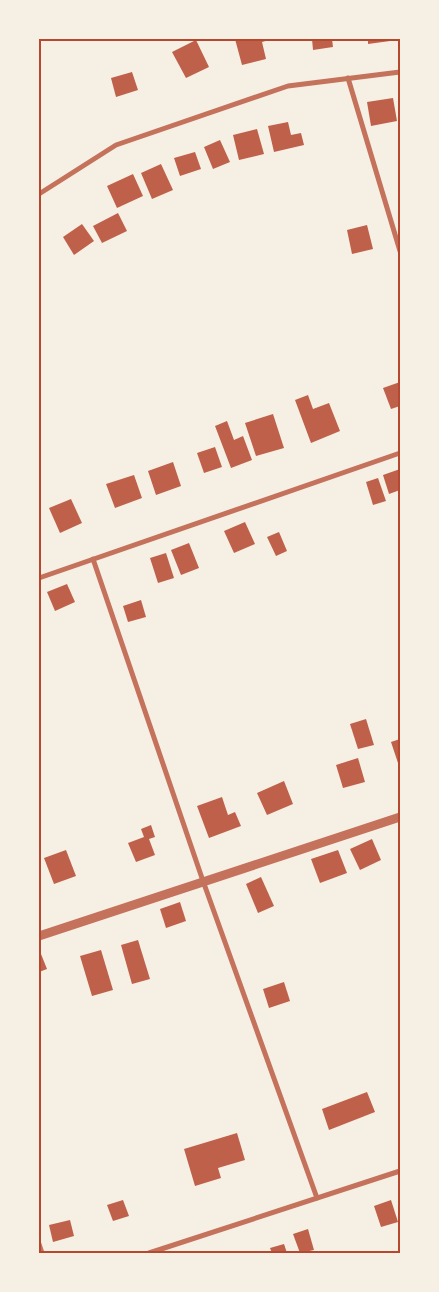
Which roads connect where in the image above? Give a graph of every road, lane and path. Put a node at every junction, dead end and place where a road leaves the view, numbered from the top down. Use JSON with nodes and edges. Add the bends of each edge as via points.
{"nodes":[{"id":1,"x":400,"y":72,"type":"edge"},
{"id":2,"x":348,"y":78,"type":"junction"},
{"id":3,"x":39,"y":194,"type":"edge"},
{"id":4,"x":400,"y":251,"type":"edge"},
{"id":5,"x":400,"y":453,"type":"edge"},
{"id":6,"x":93,"y":559,"type":"junction"},
{"id":7,"x":39,"y":578,"type":"edge"},
{"id":8,"x":400,"y":817,"type":"edge"},
{"id":9,"x":203,"y":882,"type":"junction"},
{"id":10,"x":39,"y":936,"type":"edge"},
{"id":11,"x":400,"y":1171,"type":"edge"},
{"id":12,"x":316,"y":1198,"type":"junction"},
{"id":13,"x":39,"y":1244,"type":"edge"},
{"id":14,"x":42,"y":1253,"type":"edge"},
{"id":15,"x":149,"y":1253,"type":"edge"}],
"edges":[{"from":1,"to":2,"type":"street"},
{"from":2,"to":3,"type":"street","via":[[288,86],[116,145]]},
{"from":2,"to":4,"type":"street"},
{"from":5,"to":6,"type":"street"},
{"from":6,"to":7,"type":"street"},
{"from":6,"to":9,"type":"street"},
{"from":8,"to":9,"type":"street"},
{"from":9,"to":10,"type":"street"},
{"from":9,"to":12,"type":"street"},
{"from":11,"to":12,"type":"street"},
{"from":12,"to":15,"type":"street"},
{"from":13,"to":14,"type":"street"}]}
